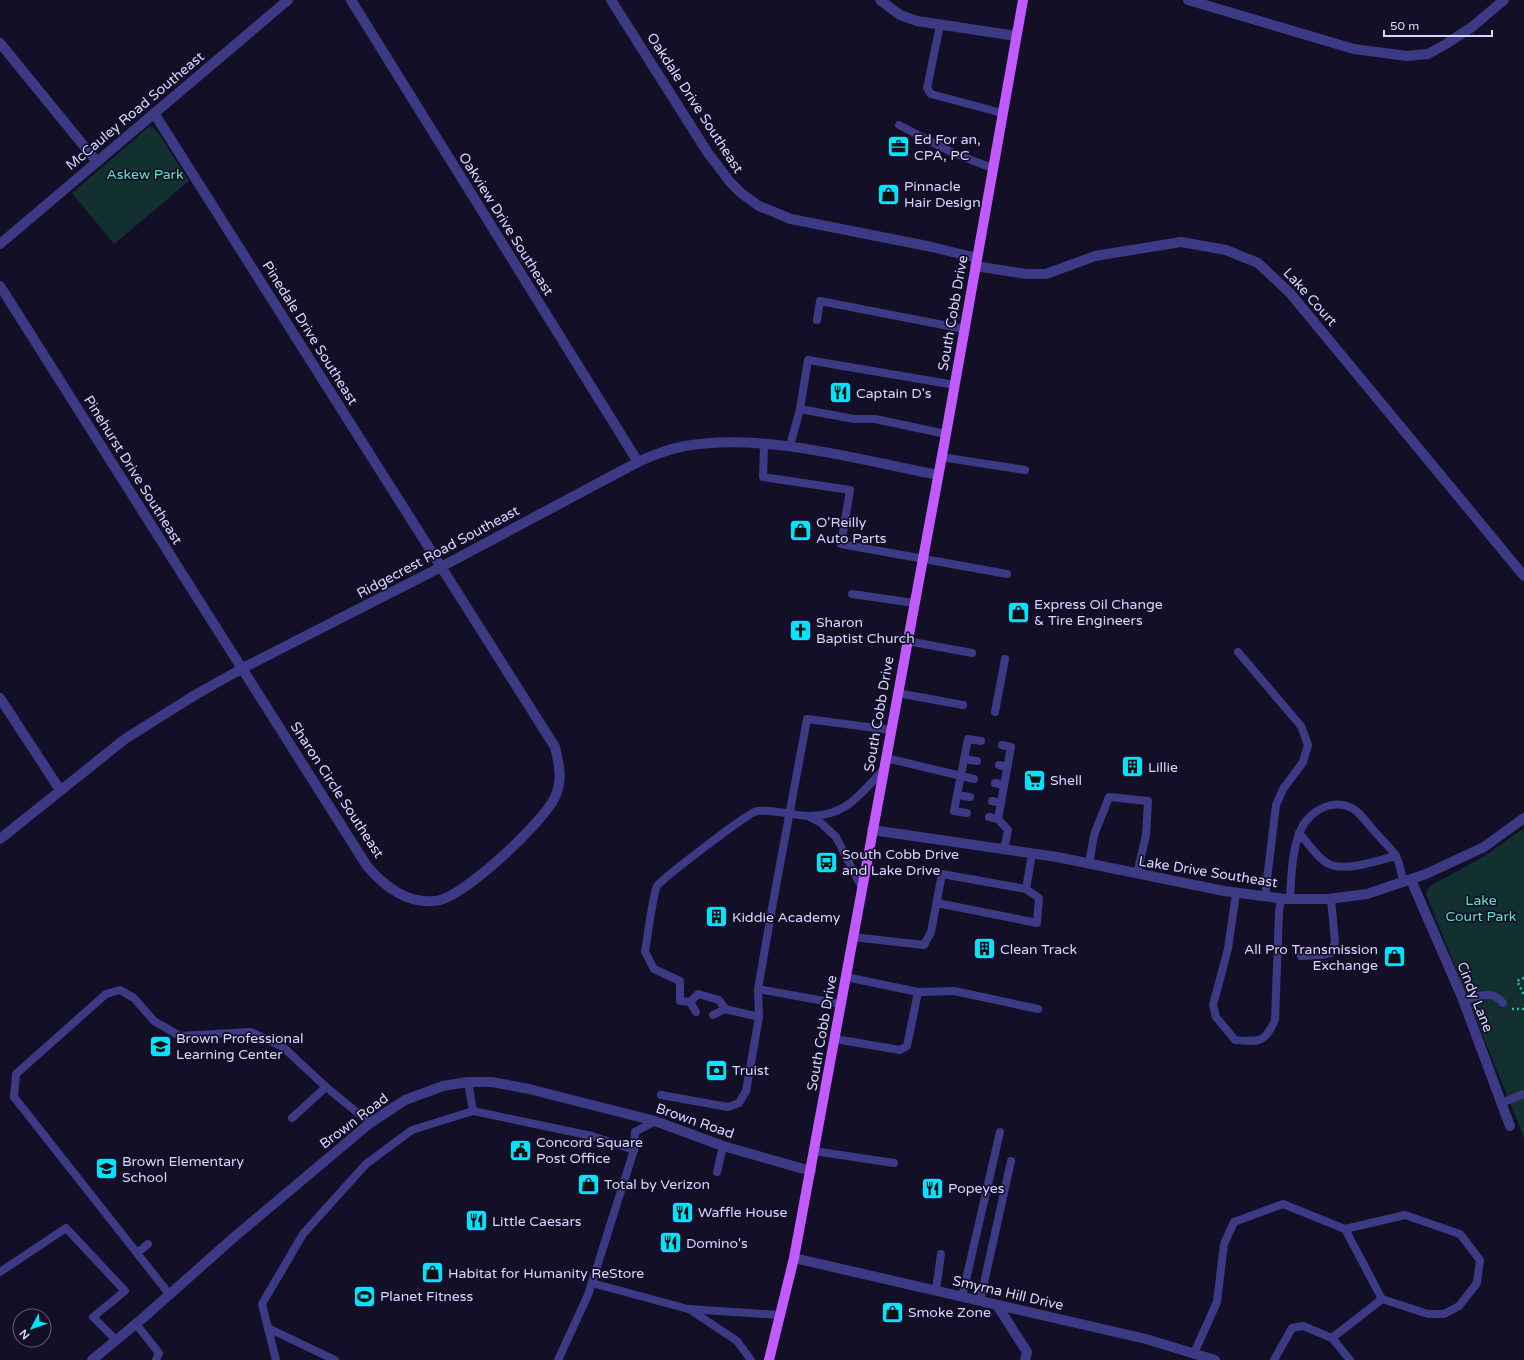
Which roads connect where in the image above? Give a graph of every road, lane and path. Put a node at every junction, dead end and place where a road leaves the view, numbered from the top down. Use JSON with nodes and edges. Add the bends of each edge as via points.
{"nodes":[{"id":1,"x":351,"y":0,"type":"edge"},
{"id":2,"x":612,"y":0,"type":"edge"},
{"id":3,"x":880,"y":0,"type":"edge"},
{"id":4,"x":1023,"y":0,"type":"edge"},
{"id":5,"x":1188,"y":0,"type":"edge"},
{"id":6,"x":1504,"y":0,"type":"edge"},
{"id":7,"x":282,"y":2,"type":"edge"},
{"id":8,"x":940,"y":25,"type":"junction"},
{"id":9,"x":1016,"y":36,"type":"junction"},
{"id":10,"x":0,"y":43,"type":"edge"},
{"id":11,"x":154,"y":113,"type":"junction"},
{"id":12,"x":1002,"y":113,"type":"junction"},
{"id":13,"x":899,"y":125,"type":"dead end"},
{"id":14,"x":97,"y":162,"type":"junction"},
{"id":15,"x":992,"y":168,"type":"junction"},
{"id":16,"x":0,"y":244,"type":"edge"},
{"id":17,"x":976,"y":262,"type":"junction"},
{"id":18,"x":0,"y":286,"type":"edge"},
{"id":19,"x":817,"y":320,"type":"dead end"},
{"id":20,"x":964,"y":329,"type":"junction"},
{"id":21,"x":955,"y":385,"type":"junction"},
{"id":22,"x":800,"y":409,"type":"junction"},
{"id":23,"x":946,"y":434,"type":"junction"},
{"id":24,"x":764,"y":445,"type":"junction"},
{"id":25,"x":790,"y":446,"type":"junction"},
{"id":26,"x":941,"y":457,"type":"junction"},
{"id":27,"x":638,"y":462,"type":"junction"},
{"id":28,"x":1026,"y":470,"type":"dead end"},
{"id":29,"x":938,"y":476,"type":"junction"},
{"id":30,"x":922,"y":558,"type":"junction"},
{"id":31,"x":441,"y":567,"type":"junction"},
{"id":32,"x":1007,"y":574,"type":"dead end"},
{"id":33,"x":1524,"y":576,"type":"edge"},
{"id":34,"x":852,"y":594,"type":"dead end"},
{"id":35,"x":914,"y":603,"type":"junction"},
{"id":36,"x":907,"y":641,"type":"junction"},
{"id":37,"x":1238,"y":652,"type":"dead end"},
{"id":38,"x":972,"y":653,"type":"dead end"},
{"id":39,"x":1005,"y":659,"type":"dead end"},
{"id":40,"x":243,"y":668,"type":"junction"},
{"id":41,"x":898,"y":693,"type":"junction"},
{"id":42,"x":0,"y":698,"type":"edge"},
{"id":43,"x":963,"y":706,"type":"dead end"},
{"id":44,"x":994,"y":712,"type":"dead end"},
{"id":45,"x":891,"y":730,"type":"junction"},
{"id":46,"x":981,"y":741,"type":"dead end"},
{"id":47,"x":1002,"y":745,"type":"dead end"},
{"id":48,"x":886,"y":758,"type":"junction"},
{"id":49,"x":964,"y":759,"type":"junction"},
{"id":50,"x":977,"y":761,"type":"dead end"},
{"id":51,"x":999,"y":765,"type":"dead end"},
{"id":52,"x":1007,"y":767,"type":"junction"},
{"id":53,"x":883,"y":770,"type":"junction"},
{"id":54,"x":961,"y":776,"type":"junction"},
{"id":55,"x":974,"y":779,"type":"dead end"},
{"id":56,"x":995,"y":783,"type":"dead end"},
{"id":57,"x":1004,"y":785,"type":"junction"},
{"id":58,"x":60,"y":790,"type":"junction"},
{"id":59,"x":958,"y":795,"type":"junction"},
{"id":60,"x":970,"y":797,"type":"dead end"},
{"id":61,"x":992,"y":801,"type":"dead end"},
{"id":62,"x":1001,"y":803,"type":"junction"},
{"id":63,"x":790,"y":812,"type":"junction"},
{"id":64,"x":967,"y":813,"type":"dead end"},
{"id":65,"x":808,"y":816,"type":"junction"},
{"id":66,"x":989,"y":817,"type":"dead end"},
{"id":67,"x":1524,"y":818,"type":"edge"},
{"id":68,"x":998,"y":819,"type":"junction"},
{"id":69,"x":872,"y":830,"type":"junction"},
{"id":70,"x":1299,"y":833,"type":"junction"},
{"id":71,"x":0,"y":839,"type":"edge"},
{"id":72,"x":1004,"y":850,"type":"junction"},
{"id":73,"x":1032,"y":854,"type":"junction"},
{"id":74,"x":1396,"y":856,"type":"junction"},
{"id":75,"x":1089,"y":864,"type":"junction"},
{"id":76,"x":1137,"y":874,"type":"junction"},
{"id":77,"x":1408,"y":881,"type":"junction"},
{"id":78,"x":862,"y":888,"type":"junction"},
{"id":79,"x":1026,"y":889,"type":"junction"},
{"id":80,"x":1236,"y":893,"type":"junction"},
{"id":81,"x":1265,"y":896,"type":"junction"},
{"id":82,"x":1285,"y":898,"type":"junction"},
{"id":83,"x":1331,"y":899,"type":"junction"},
{"id":84,"x":937,"y":904,"type":"junction"},
{"id":85,"x":853,"y":938,"type":"junction"},
{"id":86,"x":1302,"y":956,"type":"dead end"},
{"id":87,"x":846,"y":978,"type":"junction"},
{"id":88,"x":1524,"y":978,"type":"edge"},
{"id":89,"x":758,"y":989,"type":"junction"},
{"id":90,"x":918,"y":992,"type":"junction"},
{"id":91,"x":1524,"y":995,"type":"edge"},
{"id":92,"x":1463,"y":1001,"type":"junction"},
{"id":93,"x":690,"y":1002,"type":"junction"},
{"id":94,"x":841,"y":1004,"type":"junction"},
{"id":95,"x":1504,"y":1006,"type":"joint"},
{"id":96,"x":725,"y":1009,"type":"junction"},
{"id":97,"x":1038,"y":1009,"type":"dead end"},
{"id":98,"x":1524,"y":1010,"type":"edge"},
{"id":99,"x":696,"y":1012,"type":"dead end"},
{"id":100,"x":713,"y":1015,"type":"dead end"},
{"id":101,"x":758,"y":1017,"type":"junction"},
{"id":102,"x":835,"y":1039,"type":"junction"},
{"id":103,"x":468,"y":1082,"type":"junction"},
{"id":104,"x":326,"y":1087,"type":"junction"},
{"id":105,"x":1524,"y":1094,"type":"edge"},
{"id":106,"x":661,"y":1095,"type":"dead end"},
{"id":107,"x":1501,"y":1103,"type":"junction"},
{"id":108,"x":473,"y":1111,"type":"junction"},
{"id":109,"x":292,"y":1118,"type":"dead end"},
{"id":110,"x":655,"y":1121,"type":"junction"},
{"id":111,"x":370,"y":1123,"type":"junction"},
{"id":112,"x":1510,"y":1126,"type":"dead end"},
{"id":113,"x":1000,"y":1132,"type":"dead end"},
{"id":114,"x":723,"y":1146,"type":"junction"},
{"id":115,"x":634,"y":1150,"type":"junction"},
{"id":116,"x":814,"y":1151,"type":"junction"},
{"id":117,"x":1011,"y":1160,"type":"dead end"},
{"id":118,"x":894,"y":1163,"type":"dead end"},
{"id":119,"x":811,"y":1171,"type":"junction"},
{"id":120,"x":717,"y":1172,"type":"dead end"},
{"id":121,"x":1344,"y":1229,"type":"junction"},
{"id":122,"x":148,"y":1244,"type":"dead end"},
{"id":123,"x":137,"y":1253,"type":"junction"},
{"id":124,"x":941,"y":1254,"type":"dead end"},
{"id":125,"x":794,"y":1258,"type":"junction"},
{"id":126,"x":0,"y":1272,"type":"edge"},
{"id":127,"x":592,"y":1284,"type":"junction"},
{"id":128,"x":936,"y":1290,"type":"junction"},
{"id":129,"x":170,"y":1295,"type":"junction"},
{"id":130,"x":962,"y":1297,"type":"junction"},
{"id":131,"x":1382,"y":1299,"type":"junction"},
{"id":132,"x":980,"y":1301,"type":"junction"},
{"id":133,"x":996,"y":1305,"type":"junction"},
{"id":134,"x":688,"y":1309,"type":"junction"},
{"id":135,"x":780,"y":1315,"type":"junction"},
{"id":136,"x":136,"y":1324,"type":"junction"},
{"id":137,"x":268,"y":1328,"type":"junction"},
{"id":138,"x":1332,"y":1338,"type":"junction"},
{"id":139,"x":116,"y":1340,"type":"junction"},
{"id":140,"x":1194,"y":1353,"type":"junction"},
{"id":141,"x":92,"y":1360,"type":"edge"},
{"id":142,"x":156,"y":1360,"type":"edge"},
{"id":143,"x":276,"y":1360,"type":"edge"},
{"id":144,"x":335,"y":1360,"type":"edge"},
{"id":145,"x":558,"y":1360,"type":"edge"},
{"id":146,"x":751,"y":1360,"type":"edge"},
{"id":147,"x":769,"y":1360,"type":"edge"},
{"id":148,"x":1025,"y":1360,"type":"edge"},
{"id":149,"x":1214,"y":1360,"type":"edge"},
{"id":150,"x":1274,"y":1360,"type":"edge"},
{"id":151,"x":1350,"y":1360,"type":"edge"}],
"edges":[{"from":1,"to":27,"type":"street","name":"Oakview Drive Southeast"},
{"from":2,"to":17,"type":"street","name":"Oakdale Drive Southeast","via":[[708,153],[730,182],[759,206],[791,219],[932,247]]},
{"from":3,"to":8,"type":"street","via":[[900,15]]},
{"from":4,"to":9,"type":"main road","name":"South Cobb Drive"},
{"from":5,"to":6,"type":"street","via":[[1354,50],[1406,56],[1428,54],[1446,44],[1472,27]]},
{"from":7,"to":11,"type":"street","name":"McCauley Road Southeast"},
{"from":8,"to":9,"type":"street"},
{"from":8,"to":12,"type":"lane","via":[[927,88],[931,94]]},
{"from":9,"to":12,"type":"main road","name":"South Cobb Drive"},
{"from":10,"to":14,"type":"street"},
{"from":11,"to":14,"type":"street","name":"McCauley Road Southeast"},
{"from":11,"to":31,"type":"street","name":"Pinedale Drive Southeast"},
{"from":12,"to":15,"type":"main road","name":"South Cobb Drive"},
{"from":13,"to":15,"type":"lane","via":[[951,152]]},
{"from":14,"to":16,"type":"street","name":"McCauley Road Southeast"},
{"from":15,"to":17,"type":"main road","name":"South Cobb Drive"},
{"from":17,"to":20,"type":"main road","name":"South Cobb Drive"},
{"from":17,"to":33,"type":"street","name":"Lake Court","via":[[1026,274],[1046,274],[1095,256],[1181,242],[1226,250],[1258,263],[1290,293]]},
{"from":18,"to":40,"type":"street","name":"Pinehurst Drive Southeast"},
{"from":19,"to":20,"type":"lane","via":[[820,301]]},
{"from":20,"to":21,"type":"main road","name":"South Cobb Drive"},
{"from":21,"to":22,"type":"lane","via":[[808,360]]},
{"from":21,"to":23,"type":"main road","name":"South Cobb Drive"},
{"from":22,"to":23,"type":"lane","via":[[875,419]]},
{"from":22,"to":25,"type":"lane"},
{"from":23,"to":26,"type":"main road","name":"South Cobb Drive"},
{"from":24,"to":25,"type":"street","name":"Ridgecrest Road Southeast"},
{"from":24,"to":27,"type":"street","name":"Ridgecrest Road Southeast","via":[[732,442],[684,446]]},
{"from":24,"to":30,"type":"lane","via":[[763,477],[850,490],[841,544]]},
{"from":25,"to":29,"type":"street","name":"Ridgecrest Road Southeast"},
{"from":26,"to":28,"type":"lane"},
{"from":26,"to":29,"type":"main road","name":"South Cobb Drive"},
{"from":27,"to":31,"type":"street","name":"Ridgecrest Road Southeast"},
{"from":29,"to":30,"type":"main road","name":"South Cobb Drive"},
{"from":30,"to":32,"type":"lane"},
{"from":30,"to":35,"type":"main road","name":"South Cobb Drive"},
{"from":31,"to":40,"type":"street","name":"Ridgecrest Road Southeast"},
{"from":31,"to":40,"type":"street","name":"Sharon Circle Southeast","via":[[551,740],[559,764],[560,778],[555,796],[539,819],[495,862],[457,893],[435,901],[416,900],[404,896],[379,879],[354,848]]},
{"from":34,"to":35,"type":"lane"},
{"from":35,"to":36,"type":"main road","name":"South Cobb Drive"},
{"from":36,"to":38,"type":"lane"},
{"from":36,"to":41,"type":"main road","name":"South Cobb Drive"},
{"from":37,"to":81,"type":"lane","via":[[1301,726],[1308,745],[1303,762],[1283,789],[1276,804]]},
{"from":39,"to":44,"type":"lane"},
{"from":40,"to":58,"type":"street","name":"Ridgecrest Road Southeast","via":[[148,724]]},
{"from":41,"to":43,"type":"lane"},
{"from":41,"to":45,"type":"main road","name":"South Cobb Drive"},
{"from":42,"to":58,"type":"street"},
{"from":45,"to":48,"type":"main road","name":"South Cobb Drive"},
{"from":45,"to":63,"type":"lane","via":[[807,719]]},
{"from":46,"to":49,"type":"lane","via":[[968,739]]},
{"from":47,"to":52,"type":"lane","via":[[1011,747]]},
{"from":48,"to":53,"type":"main road","name":"South Cobb Drive"},
{"from":48,"to":54,"type":"lane"},
{"from":49,"to":50,"type":"lane"},
{"from":49,"to":54,"type":"lane"},
{"from":51,"to":52,"type":"lane"},
{"from":52,"to":57,"type":"lane"},
{"from":53,"to":65,"type":"lane","via":[[845,808],[832,813]]},
{"from":53,"to":69,"type":"main road","name":"South Cobb Drive"},
{"from":54,"to":55,"type":"lane"},
{"from":54,"to":59,"type":"lane"},
{"from":56,"to":57,"type":"lane"},
{"from":57,"to":62,"type":"lane"},
{"from":58,"to":71,"type":"street","name":"Ridgecrest Road Southeast"},
{"from":59,"to":60,"type":"lane"},
{"from":59,"to":64,"type":"lane","via":[[954,811]]},
{"from":61,"to":62,"type":"lane"},
{"from":62,"to":68,"type":"lane"},
{"from":63,"to":65,"type":"lane"},
{"from":63,"to":89,"type":"lane"},
{"from":63,"to":93,"type":"lane","via":[[755,811],[699,851],[657,887],[645,952],[654,969],[680,982],[680,1001]]},
{"from":65,"to":78,"type":"lane","via":[[821,823],[836,837]]},
{"from":66,"to":68,"type":"lane"},
{"from":67,"to":77,"type":"street","name":"Lake Drive Southeast","via":[[1484,847]]},
{"from":68,"to":72,"type":"lane","via":[[1008,830]]},
{"from":69,"to":72,"type":"street","name":"Lake Drive Southeast"},
{"from":69,"to":78,"type":"main road","name":"South Cobb Drive"},
{"from":70,"to":74,"type":"lane","via":[[1324,862],[1334,867]]},
{"from":70,"to":74,"type":"lane","via":[[1306,821],[1320,809],[1334,804],[1346,806],[1356,811]]},
{"from":70,"to":82,"type":"lane"},
{"from":72,"to":73,"type":"street","name":"Lake Drive Southeast"},
{"from":73,"to":75,"type":"street","name":"Lake Drive Southeast"},
{"from":73,"to":79,"type":"lane"},
{"from":74,"to":77,"type":"lane"},
{"from":75,"to":76,"type":"street","name":"Lake Drive Southeast"},
{"from":75,"to":76,"type":"lane","via":[[1094,835],[1109,797],[1148,801],[1146,835]]},
{"from":76,"to":80,"type":"street","name":"Lake Drive Southeast"},
{"from":77,"to":83,"type":"street","name":"Lake Drive Southeast","via":[[1367,894]]},
{"from":77,"to":92,"type":"street","name":"Cindy Lane"},
{"from":78,"to":85,"type":"main road","name":"South Cobb Drive"},
{"from":79,"to":84,"type":"lane","via":[[942,874]]},
{"from":79,"to":84,"type":"lane","via":[[1039,898],[1037,923]]},
{"from":80,"to":81,"type":"street","name":"Lake Drive Southeast"},
{"from":80,"to":82,"type":"lane","via":[[1228,949],[1213,1005],[1216,1017],[1235,1040],[1258,1041],[1269,1035],[1275,1020]]},
{"from":81,"to":82,"type":"street","name":"Lake Drive Southeast"},
{"from":82,"to":83,"type":"street","name":"Lake Drive Southeast"},
{"from":83,"to":86,"type":"lane","via":[[1335,942],[1331,953]]},
{"from":84,"to":85,"type":"lane","via":[[931,932],[924,945]]},
{"from":85,"to":87,"type":"main road","name":"South Cobb Drive"},
{"from":87,"to":90,"type":"lane"},
{"from":87,"to":94,"type":"main road","name":"South Cobb Drive"},
{"from":88,"to":91,"type":"path","via":[[1517,981]]},
{"from":89,"to":94,"type":"lane"},
{"from":89,"to":101,"type":"lane"},
{"from":90,"to":97,"type":"lane","via":[[954,991]]},
{"from":90,"to":102,"type":"lane","via":[[907,1046],[900,1050]]},
{"from":92,"to":95,"type":"lane","via":[[1494,995],[1499,997]]},
{"from":92,"to":107,"type":"street","name":"Cindy Lane"},
{"from":93,"to":96,"type":"lane","via":[[698,994],[719,1000]]},
{"from":93,"to":99,"type":"lane"},
{"from":94,"to":102,"type":"main road","name":"South Cobb Drive"},
{"from":95,"to":98,"type":"path"},
{"from":96,"to":100,"type":"lane"},
{"from":96,"to":101,"type":"lane"},
{"from":101,"to":106,"type":"lane","via":[[746,1092],[740,1103],[728,1107]]},
{"from":102,"to":116,"type":"main road","name":"South Cobb Drive"},
{"from":103,"to":108,"type":"lane"},
{"from":103,"to":110,"type":"street","name":"Brown Road","via":[[492,1082],[529,1089]]},
{"from":103,"to":111,"type":"street","name":"Brown Road","via":[[424,1092],[406,1100]]},
{"from":104,"to":109,"type":"lane"},
{"from":104,"to":111,"type":"lane"},
{"from":104,"to":123,"type":"lane","via":[[283,1047],[251,1032],[180,1036],[154,1021],[134,998],[120,990],[106,994],[16,1074],[14,1097]]},
{"from":105,"to":107,"type":"lane"},
{"from":107,"to":112,"type":"street","name":"Cindy Lane"},
{"from":108,"to":115,"type":"lane","via":[[592,1136]]},
{"from":108,"to":137,"type":"lane","via":[[412,1130],[366,1164],[303,1234],[262,1304]]},
{"from":110,"to":114,"type":"street","name":"Brown Road"},
{"from":110,"to":115,"type":"lane","via":[[635,1132]]},
{"from":111,"to":129,"type":"street","name":"Brown Road"},
{"from":113,"to":130,"type":"lane"},
{"from":114,"to":119,"type":"street","name":"Brown Road"},
{"from":114,"to":120,"type":"lane"},
{"from":115,"to":127,"type":"lane"},
{"from":116,"to":118,"type":"lane"},
{"from":116,"to":119,"type":"main road","name":"South Cobb Drive"},
{"from":117,"to":132,"type":"lane"},
{"from":119,"to":125,"type":"main road","name":"South Cobb Drive"},
{"from":121,"to":131,"type":"lane"},
{"from":121,"to":131,"type":"lane","via":[[1405,1215],[1460,1234],[1480,1260],[1477,1283],[1459,1306],[1444,1314],[1428,1314]]},
{"from":121,"to":140,"type":"lane","via":[[1283,1204],[1234,1222],[1224,1244],[1216,1302]]},
{"from":122,"to":123,"type":"lane"},
{"from":123,"to":129,"type":"lane"},
{"from":124,"to":128,"type":"lane"},
{"from":125,"to":128,"type":"street","name":"Smyrna Hill Drive"},
{"from":125,"to":135,"type":"main road","name":"South Cobb Drive"},
{"from":126,"to":139,"type":"lane","via":[[66,1228],[125,1291],[93,1317]]},
{"from":127,"to":134,"type":"lane"},
{"from":127,"to":145,"type":"lane"},
{"from":128,"to":130,"type":"street","name":"Smyrna Hill Drive"},
{"from":129,"to":136,"type":"street","name":"Brown Road"},
{"from":130,"to":132,"type":"street","name":"Smyrna Hill Drive"},
{"from":131,"to":138,"type":"lane"},
{"from":132,"to":133,"type":"street","name":"Smyrna Hill Drive"},
{"from":133,"to":140,"type":"street","name":"Smyrna Hill Drive","via":[[1146,1339]]},
{"from":133,"to":148,"type":"street","via":[[1027,1352]]},
{"from":134,"to":135,"type":"lane"},
{"from":134,"to":146,"type":"lane","via":[[737,1341]]},
{"from":135,"to":147,"type":"main road","name":"South Cobb Drive"},
{"from":136,"to":139,"type":"street","name":"Brown Road"},
{"from":136,"to":142,"type":"lane","via":[[159,1353]]},
{"from":137,"to":143,"type":"lane"},
{"from":137,"to":144,"type":"lane"},
{"from":138,"to":150,"type":"lane","via":[[1303,1326],[1292,1328]]},
{"from":138,"to":151,"type":"lane"},
{"from":139,"to":141,"type":"street","name":"Brown Road"},
{"from":140,"to":149,"type":"street","name":"Smyrna Hill Drive"}]}
